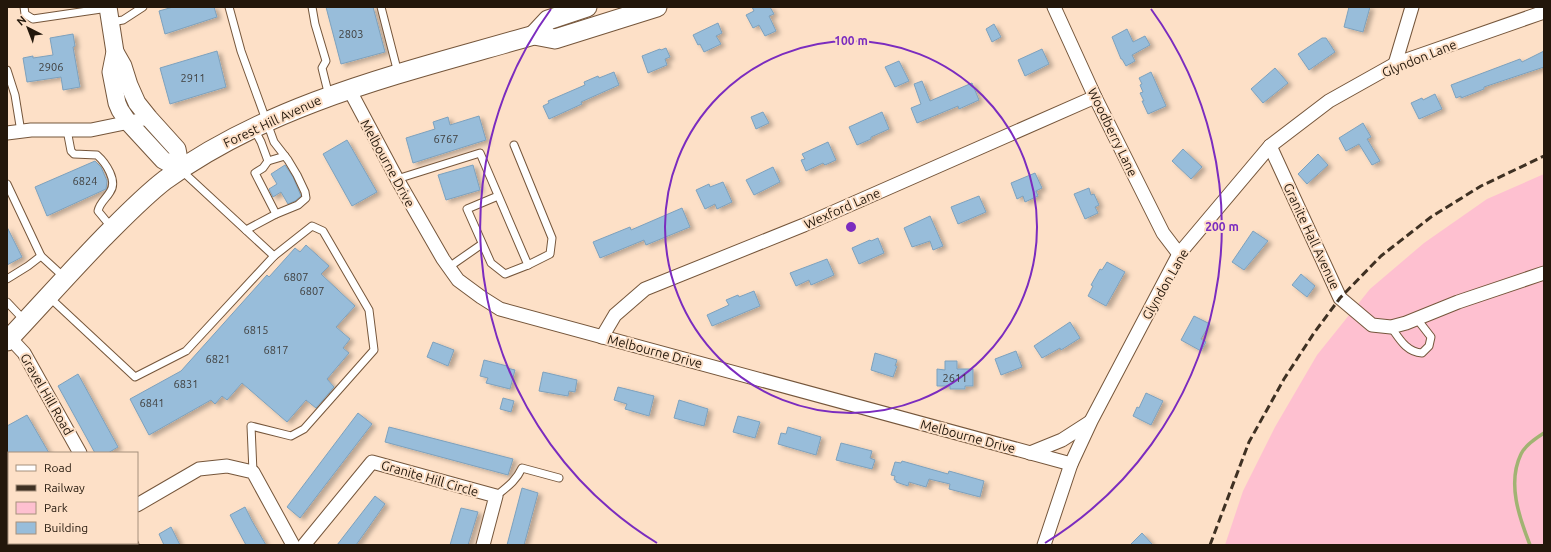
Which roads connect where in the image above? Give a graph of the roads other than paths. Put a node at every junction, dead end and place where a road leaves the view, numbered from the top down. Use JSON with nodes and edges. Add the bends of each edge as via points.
{"nodes":[{"id":1,"x":24,"y":7,"type":"edge"},
{"id":2,"x":143,"y":7,"type":"edge"},
{"id":3,"x":229,"y":7,"type":"edge"},
{"id":4,"x":312,"y":7,"type":"edge"},
{"id":5,"x":381,"y":7,"type":"edge"},
{"id":6,"x":587,"y":7,"type":"edge"},
{"id":7,"x":657,"y":7,"type":"edge"},
{"id":8,"x":1054,"y":7,"type":"edge"},
{"id":9,"x":1412,"y":7,"type":"edge"},
{"id":10,"x":109,"y":12,"type":"edge"},
{"id":11,"x":1544,"y":12,"type":"edge"},
{"id":12,"x":534,"y":35,"type":"junction"},
{"id":13,"x":115,"y":52,"type":"junction"},
{"id":14,"x":1395,"y":64,"type":"junction"},
{"id":15,"x":7,"y":70,"type":"edge"},
{"id":16,"x":399,"y":74,"type":"junction"},
{"id":17,"x":349,"y":89,"type":"junction"},
{"id":18,"x":329,"y":96,"type":"junction"},
{"id":19,"x":1095,"y":97,"type":"junction"},
{"id":20,"x":149,"y":118,"type":"junction"},
{"id":21,"x":128,"y":122,"type":"junction"},
{"id":22,"x":260,"y":124,"type":"junction"},
{"id":23,"x":67,"y":130,"type":"junction"},
{"id":24,"x":21,"y":132,"type":"junction"},
{"id":25,"x":7,"y":133,"type":"edge"},
{"id":26,"x":514,"y":144,"type":"dead end"},
{"id":27,"x":1270,"y":146,"type":"junction"},
{"id":28,"x":285,"y":156,"type":"junction"},
{"id":29,"x":268,"y":161,"type":"junction"},
{"id":30,"x":181,"y":170,"type":"junction"},
{"id":31,"x":397,"y":179,"type":"junction"},
{"id":32,"x":7,"y":184,"type":"edge"},
{"id":33,"x":498,"y":196,"type":"junction"},
{"id":34,"x":276,"y":214,"type":"junction"},
{"id":35,"x":112,"y":228,"type":"junction"},
{"id":36,"x":246,"y":230,"type":"junction"},
{"id":37,"x":482,"y":244,"type":"junction"},
{"id":38,"x":1179,"y":254,"type":"junction"},
{"id":39,"x":40,"y":256,"type":"junction"},
{"id":40,"x":274,"y":256,"type":"junction"},
{"id":41,"x":528,"y":265,"type":"junction"},
{"id":42,"x":449,"y":267,"type":"junction"},
{"id":43,"x":1544,"y":273,"type":"edge"},
{"id":44,"x":65,"y":278,"type":"junction"},
{"id":45,"x":7,"y":279,"type":"edge"},
{"id":46,"x":48,"y":296,"type":"junction"},
{"id":47,"x":7,"y":302,"type":"edge"},
{"id":48,"x":1417,"y":319,"type":"junction"},
{"id":49,"x":25,"y":322,"type":"junction"},
{"id":50,"x":1391,"y":327,"type":"junction"},
{"id":51,"x":602,"y":337,"type":"junction"},
{"id":52,"x":8,"y":340,"type":"edge"},
{"id":53,"x":1092,"y":421,"type":"junction"},
{"id":54,"x":79,"y":452,"type":"edge"},
{"id":55,"x":1030,"y":453,"type":"junction"},
{"id":56,"x":1071,"y":464,"type":"junction"},
{"id":57,"x":253,"y":472,"type":"junction"},
{"id":58,"x":559,"y":478,"type":"dead end"},
{"id":59,"x":496,"y":496,"type":"junction"},
{"id":60,"x":138,"y":504,"type":"edge"},
{"id":61,"x":293,"y":545,"type":"edge"},
{"id":62,"x":304,"y":545,"type":"edge"},
{"id":63,"x":483,"y":545,"type":"edge"},
{"id":64,"x":1044,"y":545,"type":"edge"}],
"edges":[{"from":1,"to":10,"type":"lane","via":[[25,14],[33,19]]},
{"from":2,"to":10,"type":"lane","via":[[123,20]]},
{"from":3,"to":22,"type":"lane"},
{"from":4,"to":18,"type":"lane","via":[[326,61],[322,68]]},
{"from":5,"to":16,"type":"lane"},
{"from":6,"to":12,"type":"main road","via":[[548,20]]},
{"from":7,"to":12,"type":"main road","name":"Forest Hill Avenue","via":[[555,39]]},
{"from":8,"to":19,"type":"street","name":"Woodberry Lane"},
{"from":9,"to":14,"type":"street"},
{"from":10,"to":13,"type":"street"},
{"from":11,"to":14,"type":"street","name":"Glyndon Lane"},
{"from":12,"to":16,"type":"main road","name":"Forest Hill Avenue"},
{"from":13,"to":20,"type":"street","via":[[133,95]]},
{"from":13,"to":21,"type":"street","via":[[111,72],[114,90],[120,110]]},
{"from":14,"to":27,"type":"street","name":"Glyndon Lane","via":[[1329,101]]},
{"from":15,"to":24,"type":"lane","via":[[15,95]]},
{"from":16,"to":17,"type":"main road","name":"Forest Hill Avenue"},
{"from":17,"to":18,"type":"main road","name":"Forest Hill Avenue"},
{"from":17,"to":31,"type":"street","name":"Melbourne Drive"},
{"from":18,"to":22,"type":"main road","name":"Forest Hill Avenue"},
{"from":19,"to":38,"type":"street","name":"Woodberry Lane","via":[[1163,233]]},
{"from":19,"to":51,"type":"street","name":"Wexford Lane","via":[[804,225],[645,289],[615,315]]},
{"from":20,"to":21,"type":"street"},
{"from":20,"to":30,"type":"street","via":[[177,149]]},
{"from":21,"to":23,"type":"street","via":[[91,130]]},
{"from":21,"to":30,"type":"street","via":[[163,160]]},
{"from":22,"to":28,"type":"lane"},
{"from":22,"to":29,"type":"lane","via":[[261,142]]},
{"from":22,"to":30,"type":"main road","name":"Forest Hill Avenue"},
{"from":23,"to":24,"type":"street"},
{"from":23,"to":35,"type":"lane","via":[[71,151],[74,154],[97,155],[103,160],[112,178],[111,192],[103,200],[98,211]]},
{"from":24,"to":25,"type":"street"},
{"from":26,"to":41,"type":"lane","via":[[552,238],[550,254]]},
{"from":27,"to":38,"type":"street","name":"Glyndon Lane"},
{"from":27,"to":50,"type":"street","name":"Granite Hall Avenue","via":[[1340,298],[1372,325]]},
{"from":28,"to":29,"type":"lane"},
{"from":28,"to":34,"type":"lane","via":[[306,198],[298,205]]},
{"from":29,"to":34,"type":"lane","via":[[255,173]]},
{"from":30,"to":35,"type":"main road","name":"Forest Hill Avenue","via":[[154,190]]},
{"from":30,"to":36,"type":"lane"},
{"from":31,"to":33,"type":"lane","via":[[480,153]]},
{"from":31,"to":42,"type":"street","name":"Melbourne Drive"},
{"from":32,"to":39,"type":"lane"},
{"from":33,"to":37,"type":"lane","via":[[467,208]]},
{"from":33,"to":41,"type":"lane"},
{"from":34,"to":36,"type":"lane"},
{"from":35,"to":44,"type":"main road","name":"Forest Hill Avenue"},
{"from":36,"to":40,"type":"lane"},
{"from":37,"to":41,"type":"lane","via":[[491,263],[505,274]]},
{"from":37,"to":42,"type":"lane"},
{"from":38,"to":53,"type":"street","name":"Glyndon Lane"},
{"from":39,"to":44,"type":"lane"},
{"from":39,"to":45,"type":"lane"},
{"from":40,"to":46,"type":"lane","via":[[186,350],[135,377]]},
{"from":40,"to":57,"type":"lane","via":[[312,226],[323,231],[369,310],[374,350],[304,429],[290,436],[251,426]]},
{"from":42,"to":51,"type":"street","name":"Melbourne Drive","via":[[458,280],[500,309]]},
{"from":43,"to":48,"type":"street","name":"Granite Hall Avenue","via":[[1458,302]]},
{"from":44,"to":46,"type":"main road","name":"Forest Hill Avenue"},
{"from":46,"to":49,"type":"main road","name":"Forest Hill Avenue"},
{"from":47,"to":49,"type":"lane"},
{"from":48,"to":50,"type":"street","name":"Granite Hall Avenue"},
{"from":48,"to":50,"type":"lane","via":[[1430,337],[1429,346],[1422,353],[1413,352],[1408,348]]},
{"from":49,"to":52,"type":"main road","name":"Forest Hill Avenue"},
{"from":51,"to":55,"type":"street","name":"Melbourne Drive"},
{"from":52,"to":54,"type":"street","name":"Gravel Hill Road","via":[[24,353]]},
{"from":53,"to":55,"type":"street","via":[[1062,440]]},
{"from":53,"to":56,"type":"street","name":"Glyndon Lane"},
{"from":55,"to":56,"type":"street","name":"Melbourne Drive"},
{"from":56,"to":64,"type":"street","name":"Glyndon Lane"},
{"from":57,"to":60,"type":"street","via":[[227,466],[199,469]]},
{"from":57,"to":61,"type":"street"},
{"from":58,"to":59,"type":"lane","via":[[522,468],[511,484]]},
{"from":59,"to":62,"type":"street","name":"Granite Hill Circle","via":[[372,462]]},
{"from":59,"to":63,"type":"street","name":"Granite Hill Circle"}]}
